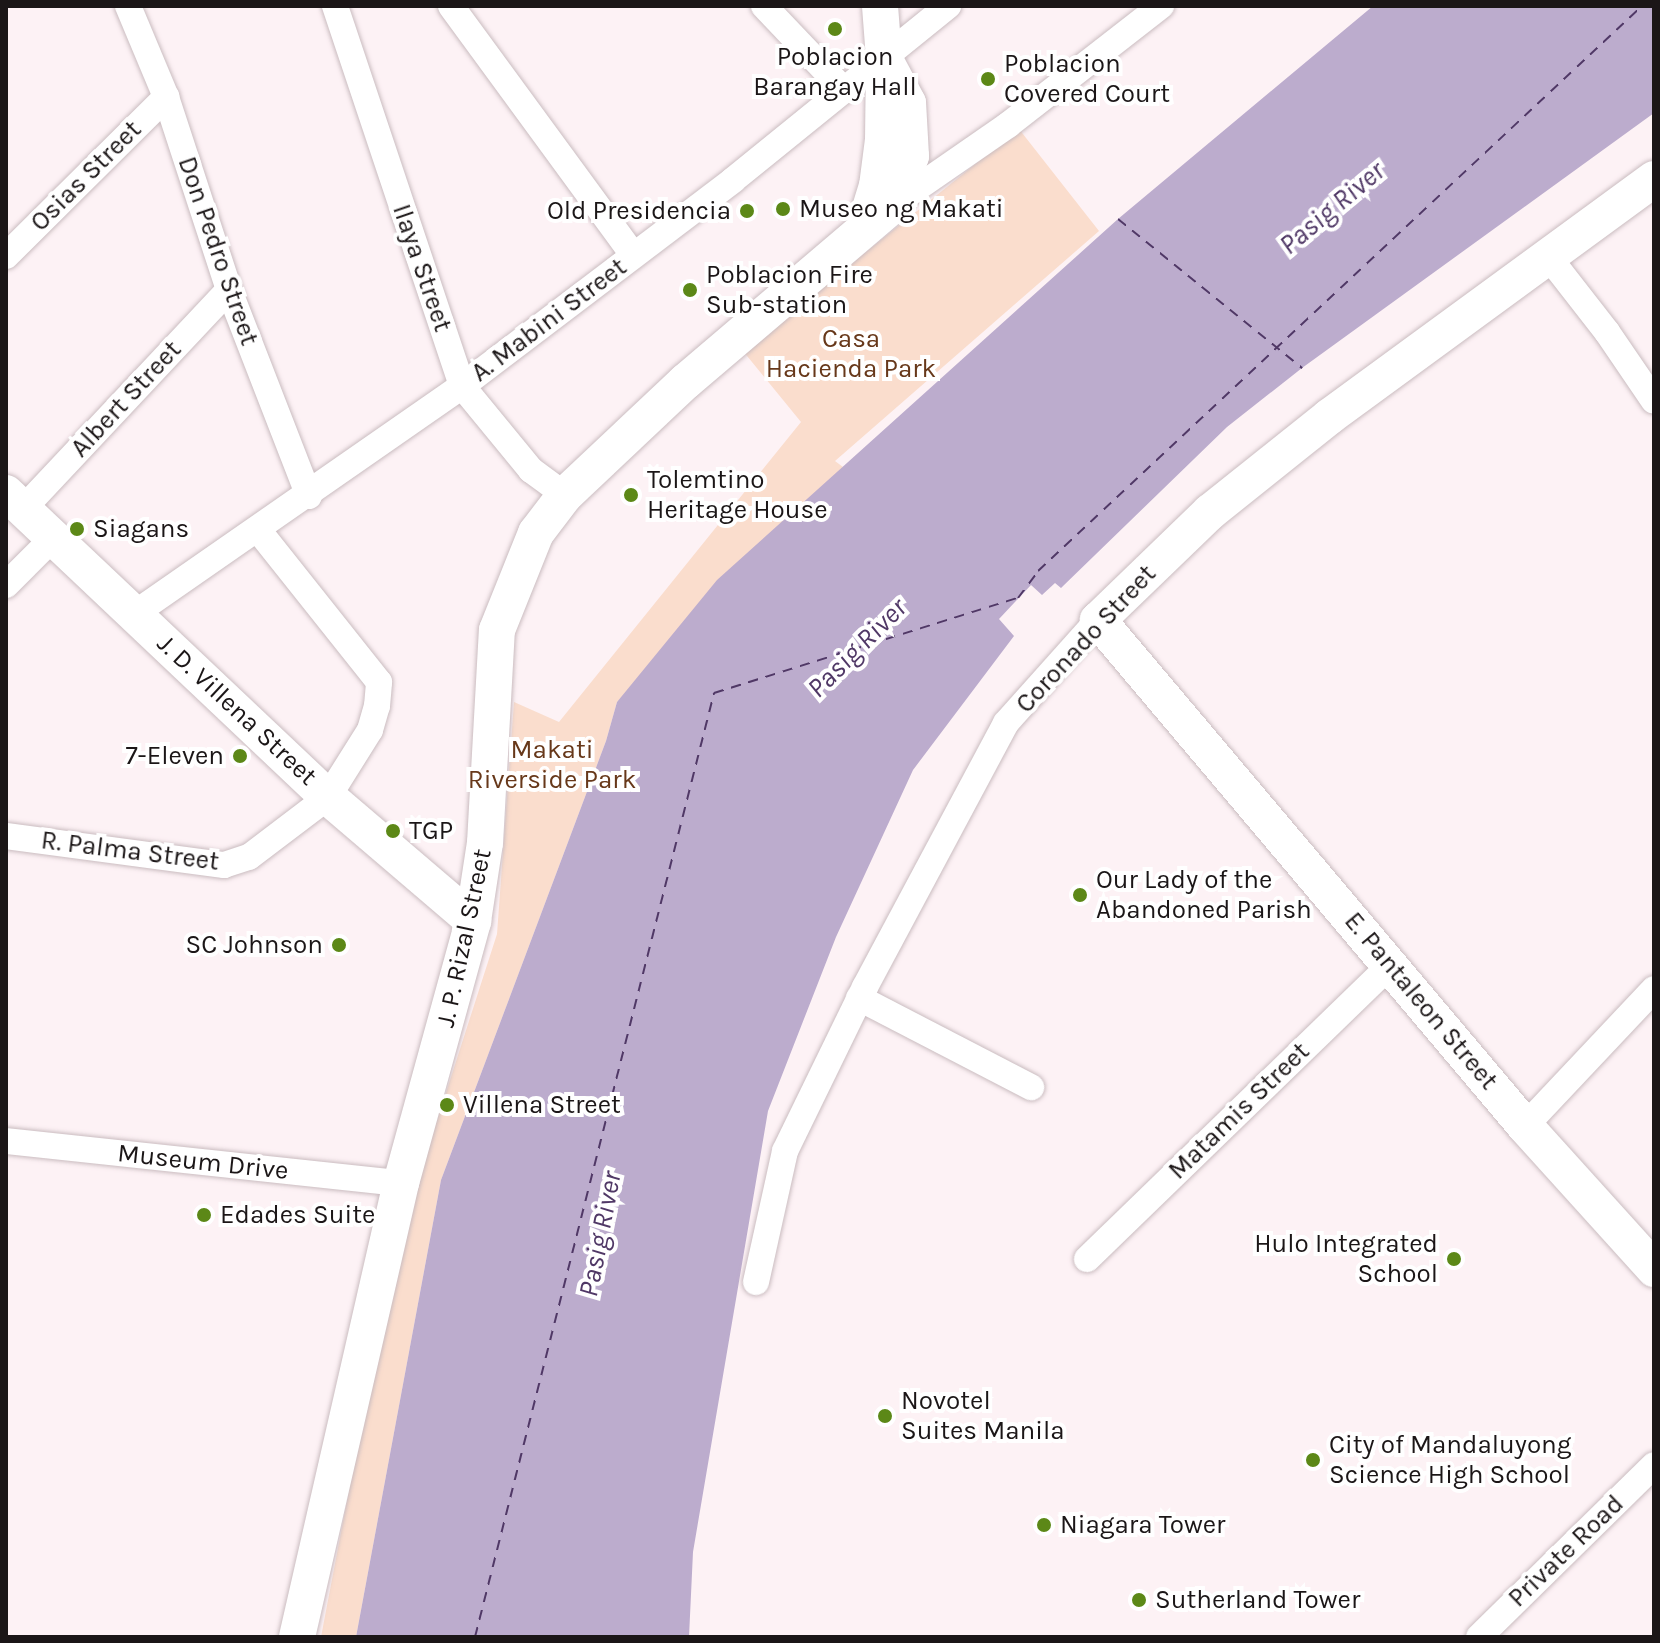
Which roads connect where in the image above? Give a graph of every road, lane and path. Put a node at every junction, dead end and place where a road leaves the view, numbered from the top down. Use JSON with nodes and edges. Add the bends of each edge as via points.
{"nodes":[{"id":1,"x":128,"y":6,"type":"edge"},
{"id":2,"x":335,"y":6,"type":"edge"},
{"id":3,"x":451,"y":6,"type":"edge"},
{"id":4,"x":764,"y":6,"type":"edge"},
{"id":5,"x":880,"y":6,"type":"edge"},
{"id":6,"x":948,"y":6,"type":"edge"},
{"id":7,"x":1161,"y":6,"type":"edge"},
{"id":8,"x":884,"y":58,"type":"junction"},
{"id":9,"x":844,"y":90,"type":"junction"},
{"id":10,"x":166,"y":97,"type":"junction"},
{"id":11,"x":1654,"y":179,"type":"edge"},
{"id":12,"x":894,"y":204,"type":"junction"},
{"id":13,"x":864,"y":228,"type":"junction"},
{"id":14,"x":633,"y":255,"type":"junction"},
{"id":15,"x":1547,"y":255,"type":"junction"},
{"id":16,"x":6,"y":256,"type":"edge"},
{"id":17,"x":229,"y":290,"type":"junction"},
{"id":18,"x":462,"y":386,"type":"junction"},
{"id":19,"x":1654,"y":401,"type":"edge"},
{"id":20,"x":565,"y":495,"type":"junction"},
{"id":21,"x":309,"y":496,"type":"junction"},
{"id":22,"x":14,"y":501,"type":"edge"},
{"id":23,"x":258,"y":530,"type":"junction"},
{"id":24,"x":53,"y":538,"type":"junction"},
{"id":25,"x":6,"y":585,"type":"edge"},
{"id":26,"x":134,"y":614,"type":"junction"},
{"id":27,"x":1098,"y":620,"type":"junction"},
{"id":28,"x":328,"y":797,"type":"junction"},
{"id":29,"x":6,"y":836,"type":"edge"},
{"id":30,"x":473,"y":921,"type":"junction"},
{"id":31,"x":1391,"y":964,"type":"junction"},
{"id":32,"x":1654,"y":989,"type":"edge"},
{"id":33,"x":859,"y":998,"type":"junction"},
{"id":34,"x":1031,"y":1087,"type":"dead end"},
{"id":35,"x":1525,"y":1126,"type":"junction"},
{"id":36,"x":6,"y":1141,"type":"edge"},
{"id":37,"x":401,"y":1183,"type":"junction"},
{"id":38,"x":1087,"y":1259,"type":"dead end"},
{"id":39,"x":1653,"y":1266,"type":"edge"},
{"id":40,"x":756,"y":1282,"type":"dead end"},
{"id":41,"x":1654,"y":1465,"type":"edge"},
{"id":42,"x":297,"y":1637,"type":"edge"},
{"id":43,"x":1479,"y":1637,"type":"edge"}],
"edges":[{"from":1,"to":10,"type":"street","name":"Don Pedro Street"},
{"from":2,"to":18,"type":"street","name":"Ilaya Street"},
{"from":3,"to":14,"type":"street"},
{"from":4,"to":9,"type":"street"},
{"from":5,"to":8,"type":"street"},
{"from":6,"to":8,"type":"street","name":"A. Mabini Street"},
{"from":7,"to":12,"type":"street","via":[[1008,125]]},
{"from":8,"to":9,"type":"street","name":"A. Mabini Street"},
{"from":8,"to":12,"type":"street","via":[[908,103],[911,156]]},
{"from":8,"to":13,"type":"street","via":[[881,160]]},
{"from":9,"to":14,"type":"street","name":"A. Mabini Street"},
{"from":10,"to":16,"type":"street","name":"Osias Street"},
{"from":10,"to":17,"type":"street","name":"Don Pedro Street"},
{"from":11,"to":15,"type":"street","name":"Coronado Street"},
{"from":12,"to":13,"type":"street","name":"J. P. Rizal Street"},
{"from":13,"to":20,"type":"street","name":"J. P. Rizal Street","via":[[685,382]]},
{"from":14,"to":18,"type":"street","name":"A. Mabini Street"},
{"from":15,"to":19,"type":"street"},
{"from":15,"to":27,"type":"street","name":"Coronado Street","via":[[1222,502]]},
{"from":17,"to":21,"type":"street","name":"Don Pedro Street"},
{"from":17,"to":22,"type":"street","name":"Albert Street"},
{"from":18,"to":20,"type":"street","name":"Ilaya Street","via":[[531,470]]},
{"from":18,"to":21,"type":"street","name":"A. Mabini Street"},
{"from":20,"to":30,"type":"street","name":"J. P. Rizal Street","via":[[536,533],[497,630],[485,843]]},
{"from":21,"to":23,"type":"street","name":"A. Mabini Street"},
{"from":22,"to":24,"type":"street","name":"J. D. Villena Street"},
{"from":23,"to":26,"type":"street","name":"A. Mabini Street"},
{"from":23,"to":28,"type":"street","via":[[379,682],[370,730]]},
{"from":24,"to":25,"type":"street"},
{"from":24,"to":26,"type":"street","name":"J. D. Villena Street"},
{"from":26,"to":28,"type":"street","name":"J. D. Villena Street"},
{"from":27,"to":31,"type":"street","name":"E. Pantaleon Street"},
{"from":27,"to":33,"type":"street","name":"Coronado Street","via":[[1006,723]]},
{"from":28,"to":29,"type":"street","name":"R. Palma Street","via":[[249,857],[224,865]]},
{"from":28,"to":30,"type":"street","name":"J. D. Villena Street"},
{"from":30,"to":37,"type":"street","name":"J. P. Rizal Street"},
{"from":31,"to":35,"type":"street","name":"E. Pantaleon Street"},
{"from":31,"to":38,"type":"street","name":"Matamis Street"},
{"from":32,"to":35,"type":"street"},
{"from":33,"to":34,"type":"street"},
{"from":33,"to":40,"type":"street","name":"Coronado Street","via":[[785,1151]]},
{"from":35,"to":39,"type":"street","name":"E. Pantaleon Street"},
{"from":36,"to":37,"type":"street","name":"Museum Drive"},
{"from":37,"to":42,"type":"street","name":"J. P. Rizal Street"},
{"from":41,"to":43,"type":"street","name":"Private Road"}]}
